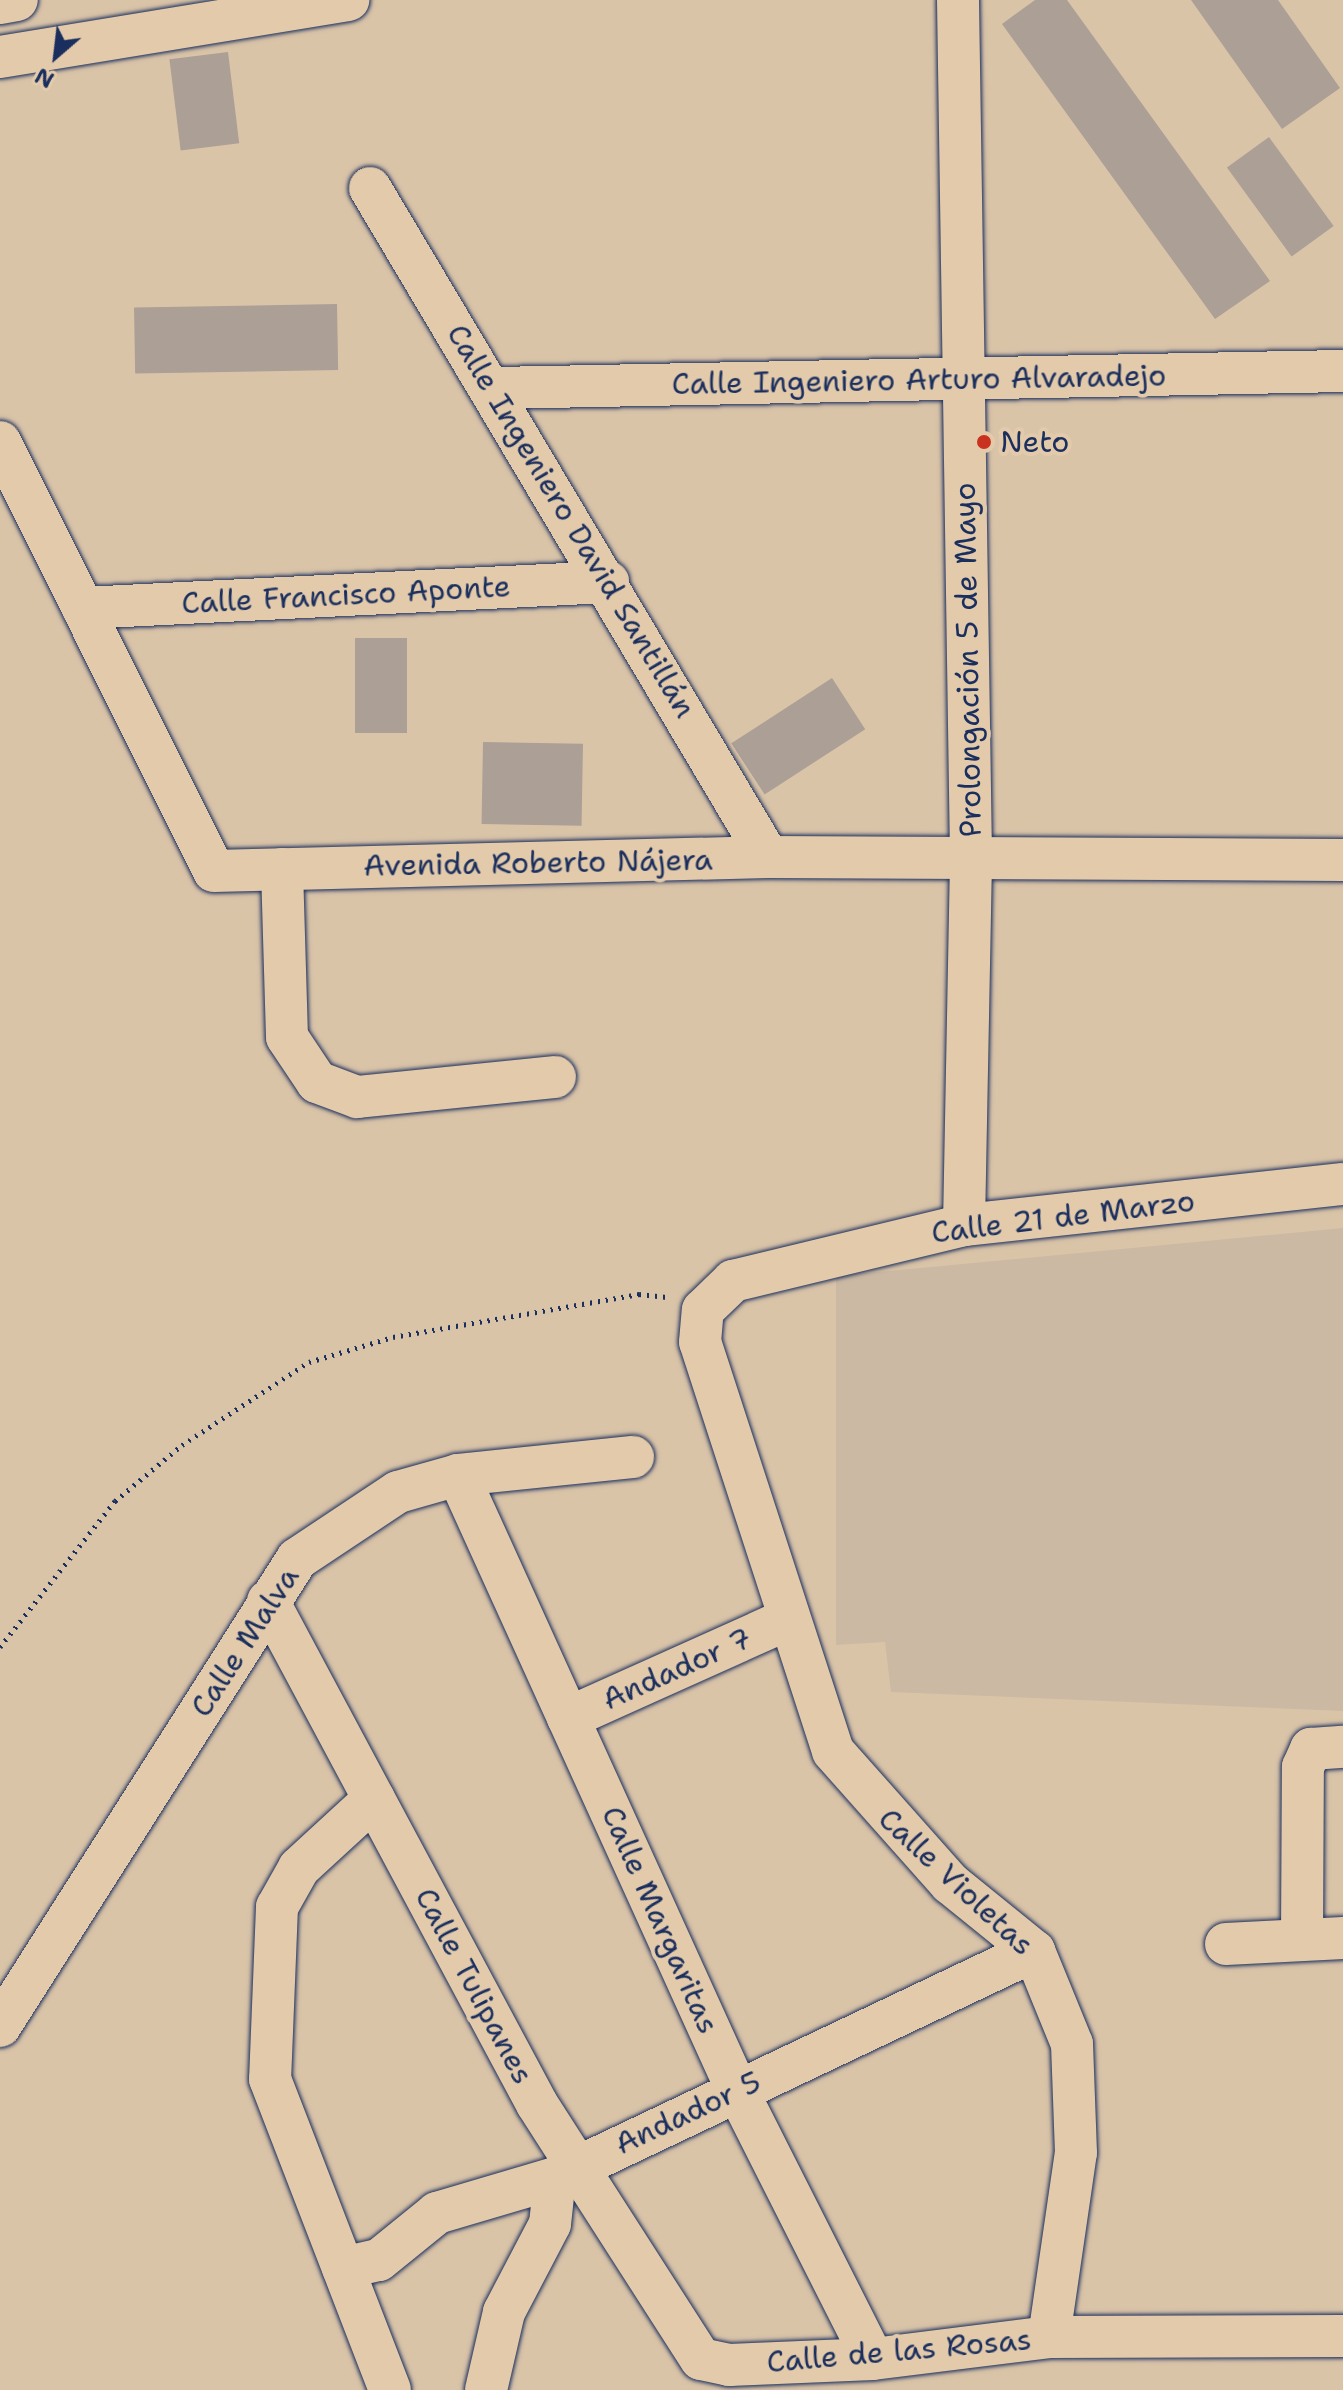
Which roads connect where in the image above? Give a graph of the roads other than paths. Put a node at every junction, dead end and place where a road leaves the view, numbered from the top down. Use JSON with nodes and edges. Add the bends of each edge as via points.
{"nodes":[{"id":1,"x":17,"y":0,"type":"edge"},
{"id":2,"x":348,"y":0,"type":"edge"},
{"id":3,"x":958,"y":0,"type":"edge"},
{"id":4,"x":0,"y":3,"type":"edge"},
{"id":5,"x":0,"y":57,"type":"edge"},
{"id":6,"x":370,"y":188,"type":"dead end"},
{"id":7,"x":1343,"y":371,"type":"edge"},
{"id":8,"x":964,"y":380,"type":"junction"},
{"id":9,"x":496,"y":388,"type":"junction"},
{"id":10,"x":0,"y":442,"type":"edge"},
{"id":11,"x":608,"y":582,"type":"junction"},
{"id":12,"x":83,"y":608,"type":"junction"},
{"id":13,"x":768,"y":857,"type":"junction"},
{"id":14,"x":1343,"y":860,"type":"edge"},
{"id":15,"x":971,"y":861,"type":"junction"},
{"id":16,"x":282,"y":869,"type":"junction"},
{"id":17,"x":555,"y":1077,"type":"dead end"},
{"id":18,"x":1343,"y":1184,"type":"edge"},
{"id":19,"x":964,"y":1225,"type":"junction"},
{"id":20,"x":703,"y":1310,"type":"joint"},
{"id":21,"x":633,"y":1457,"type":"dead end"},
{"id":22,"x":458,"y":1475,"type":"junction"},
{"id":23,"x":268,"y":1601,"type":"junction"},
{"id":24,"x":786,"y":1620,"type":"junction"},
{"id":25,"x":568,"y":1718,"type":"junction"},
{"id":26,"x":1343,"y":1747,"type":"edge"},
{"id":27,"x":374,"y":1799,"type":"junction"},
{"id":28,"x":1343,"y":1938,"type":"edge"},
{"id":29,"x":1302,"y":1939,"type":"junction"},
{"id":30,"x":1226,"y":1944,"type":"dead end"},
{"id":31,"x":1034,"y":1951,"type":"junction"},
{"id":32,"x":0,"y":2026,"type":"edge"},
{"id":33,"x":737,"y":2090,"type":"junction"},
{"id":34,"x":566,"y":2172,"type":"junction"},
{"id":35,"x":343,"y":2268,"type":"junction"},
{"id":36,"x":1343,"y":2336,"type":"edge"},
{"id":37,"x":1049,"y":2337,"type":"junction"},
{"id":38,"x":701,"y":2359,"type":"joint"},
{"id":39,"x":873,"y":2359,"type":"junction"},
{"id":40,"x":390,"y":2390,"type":"edge"},
{"id":41,"x":486,"y":2390,"type":"edge"}],
"edges":[{"from":1,"to":4,"type":"street"},
{"from":2,"to":5,"type":"street"},
{"from":3,"to":8,"type":"street","name":"Prolongación 5 de Mayo"},
{"from":6,"to":9,"type":"street","name":"Calle Ingeniero David Santillán"},
{"from":7,"to":8,"type":"street","name":"Calle Ingeniero Arturo Alvaradejo"},
{"from":8,"to":9,"type":"street","name":"Calle Ingeniero Arturo Alvaradejo"},
{"from":8,"to":15,"type":"street","name":"Prolongación 5 de Mayo"},
{"from":9,"to":11,"type":"street","name":"Calle Ingeniero David Santillán"},
{"from":10,"to":12,"type":"street","name":"Avenida Roberto Nájera"},
{"from":11,"to":12,"type":"street","name":"Calle Francisco Aponte"},
{"from":11,"to":13,"type":"street","name":"Calle Ingeniero David Santillán"},
{"from":12,"to":16,"type":"street","name":"Avenida Roberto Nájera","via":[[214,871]]},
{"from":13,"to":15,"type":"street","name":"Avenida Roberto Nájera"},
{"from":13,"to":16,"type":"street","name":"Avenida Roberto Nájera"},
{"from":14,"to":15,"type":"street","name":"Avenida Roberto Nájera"},
{"from":15,"to":19,"type":"street","name":"Prolongación 5 de Mayo"},
{"from":16,"to":17,"type":"street","via":[[287,1037],[317,1082],[357,1097]]},
{"from":18,"to":19,"type":"street","name":"Calle 21 de Marzo"},
{"from":19,"to":20,"type":"street","name":"Calle 21 de Marzo","via":[[733,1281]]},
{"from":20,"to":24,"type":"street","name":"Calle Violetas","via":[[700,1342]]},
{"from":21,"to":22,"type":"street","name":"Calle Malva"},
{"from":22,"to":23,"type":"street","name":"Calle Malva","via":[[398,1492],[297,1559]]},
{"from":22,"to":25,"type":"street","name":"Calle Margaritas"},
{"from":23,"to":27,"type":"street","name":"Calle Tulipanes"},
{"from":23,"to":32,"type":"street","name":"Calle Malva"},
{"from":24,"to":25,"type":"street","name":"Andador 7"},
{"from":24,"to":31,"type":"street","name":"Calle Violetas","via":[[833,1751],[950,1883]]},
{"from":25,"to":33,"type":"street","name":"Calle Margaritas"},
{"from":26,"to":29,"type":"street","via":[[1311,1749],[1303,1767]]},
{"from":27,"to":34,"type":"street","name":"Calle Tulipanes"},
{"from":27,"to":35,"type":"street","via":[[299,1868],[277,1907],[270,2079]]},
{"from":28,"to":29,"type":"street"},
{"from":29,"to":30,"type":"street"},
{"from":31,"to":33,"type":"street","name":"Andador 5"},
{"from":31,"to":37,"type":"street","name":"Calle Violetas","via":[[1072,2044],[1076,2153]]},
{"from":33,"to":34,"type":"street","name":"Andador 5"},
{"from":33,"to":39,"type":"street","name":"Calle Margaritas"},
{"from":34,"to":35,"type":"street","name":"Andador 5","via":[[437,2213],[379,2260]]},
{"from":34,"to":38,"type":"street","name":"Calle Tulipanes"},
{"from":34,"to":41,"type":"street","via":[[550,2224],[504,2312]]},
{"from":35,"to":40,"type":"street"},
{"from":36,"to":37,"type":"street","name":"Calle de las Rosas"},
{"from":37,"to":39,"type":"street","name":"Calle de las Rosas"},
{"from":38,"to":39,"type":"street","name":"Calle de las Rosas","via":[[729,2365]]}]}
